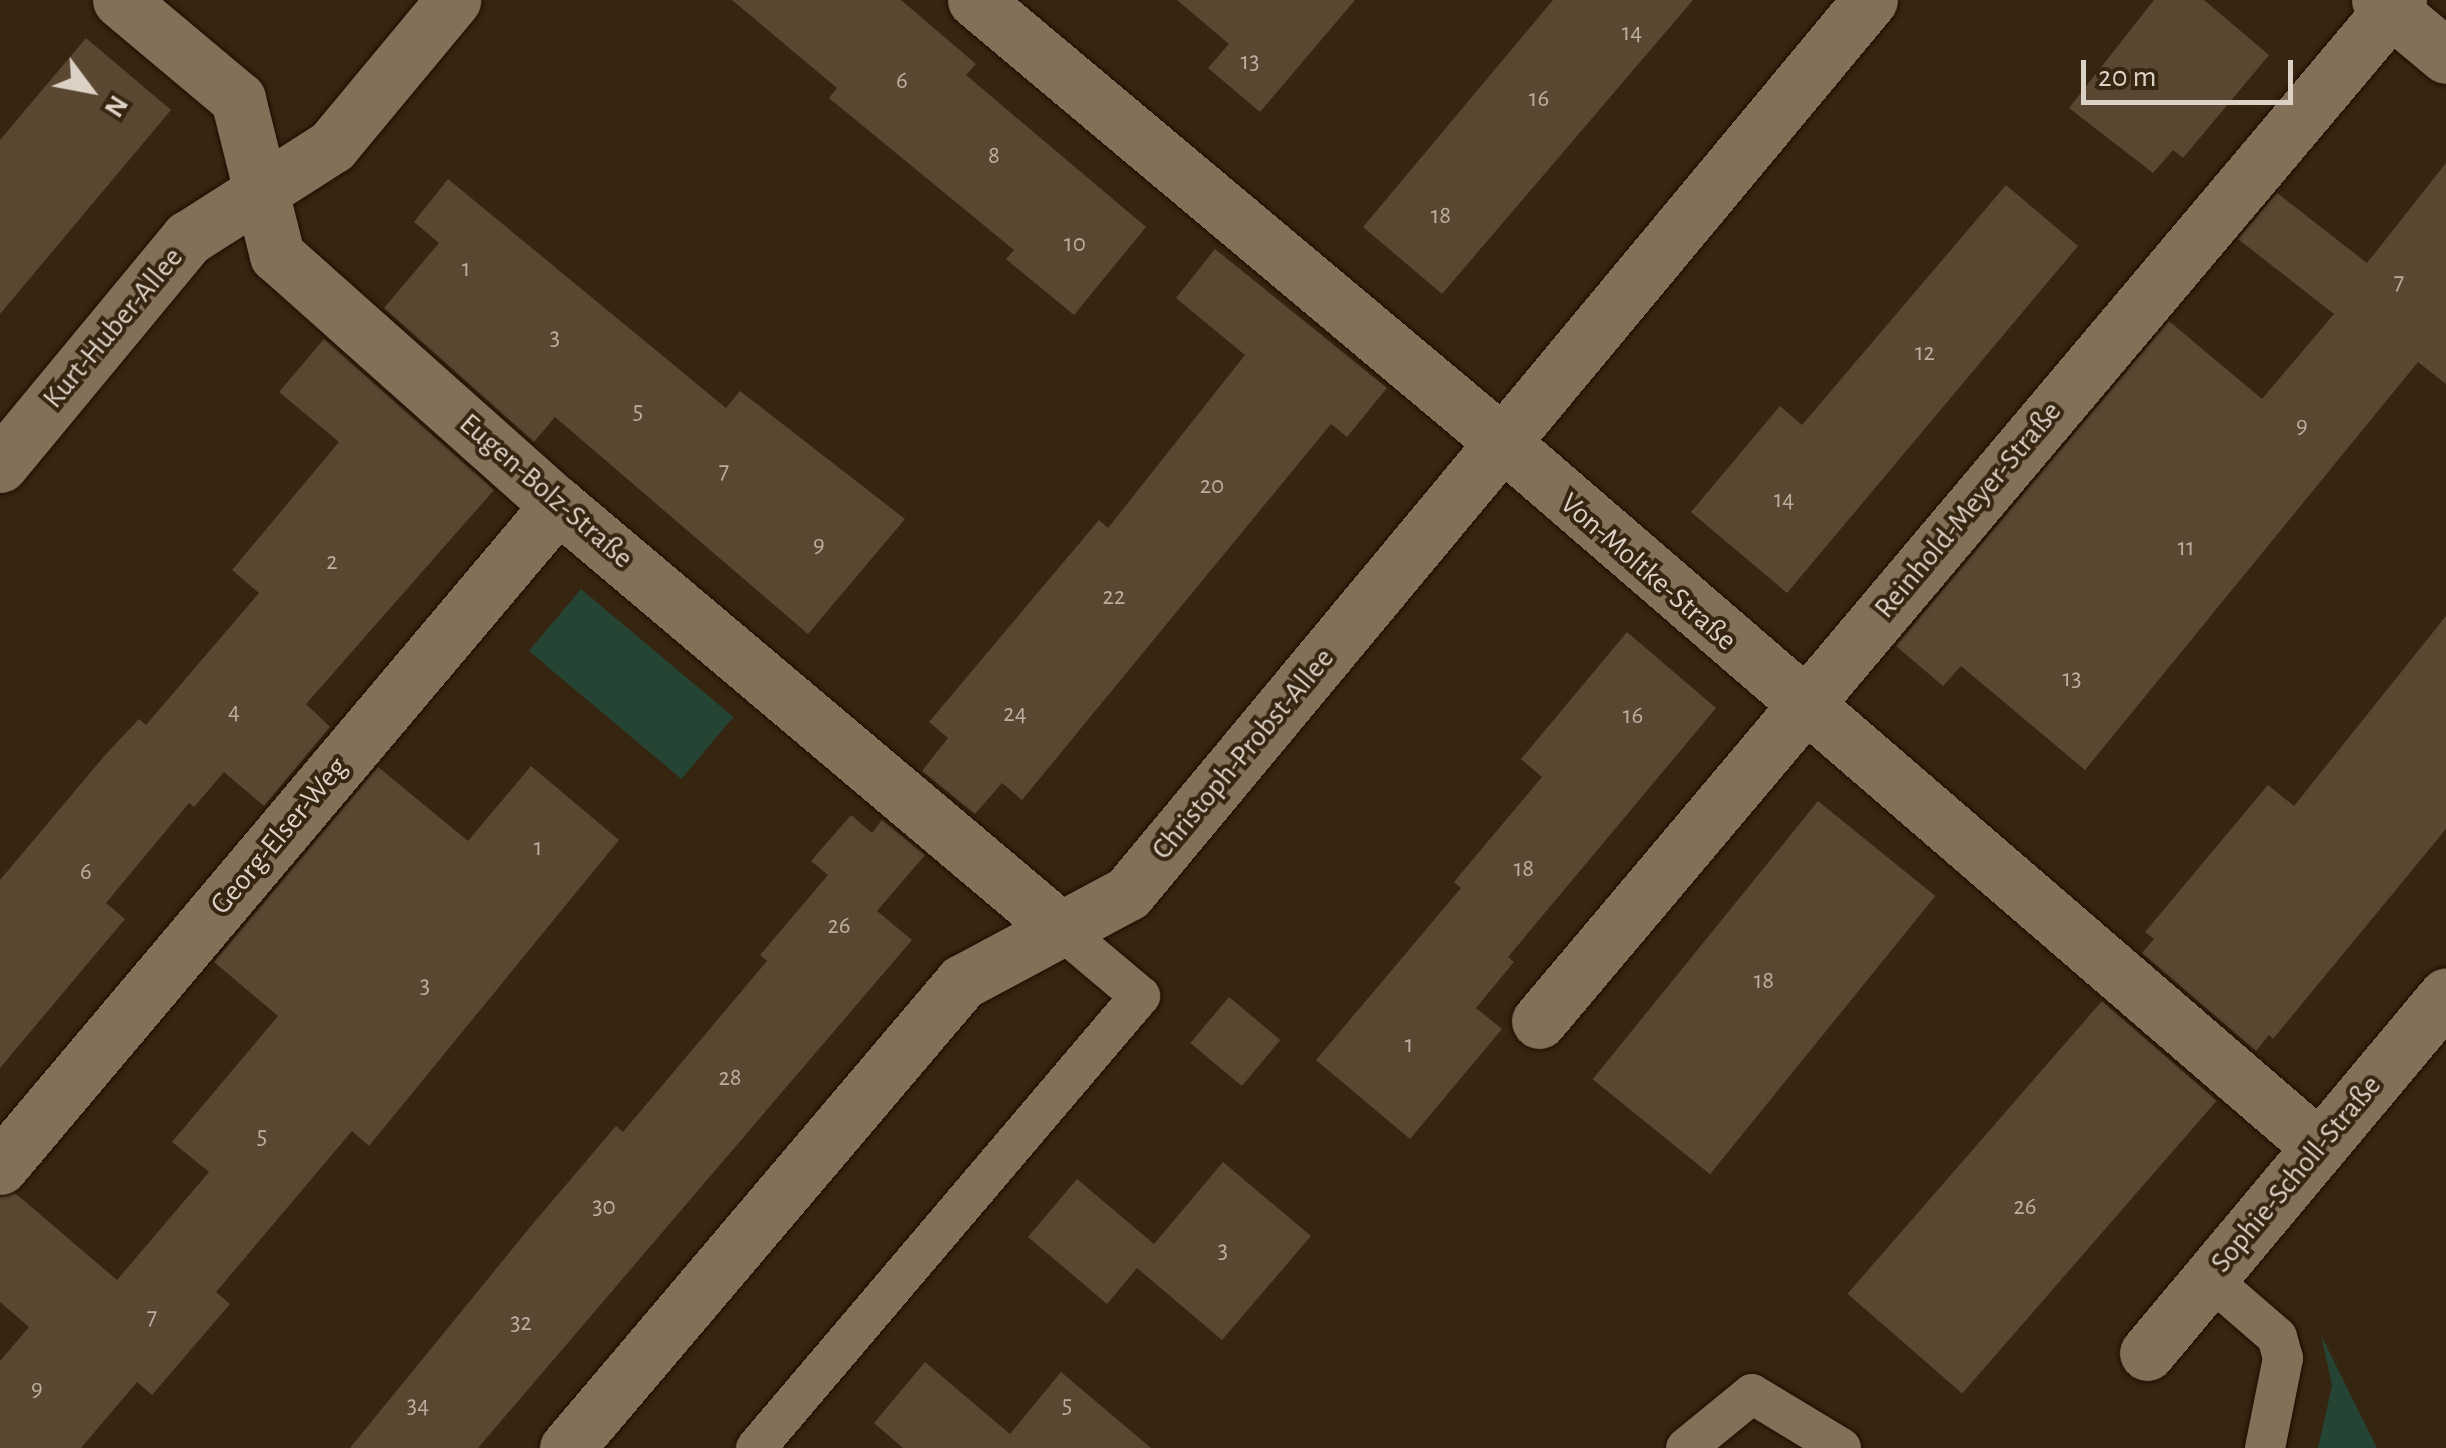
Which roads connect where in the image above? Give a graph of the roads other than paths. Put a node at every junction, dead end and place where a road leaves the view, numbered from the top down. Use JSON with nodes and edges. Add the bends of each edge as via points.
{"nodes":[{"id":1,"x":120,"y":0,"type":"edge"},
{"id":2,"x":454,"y":0,"type":"edge"},
{"id":3,"x":977,"y":0,"type":"edge"},
{"id":4,"x":1870,"y":0,"type":"edge"},
{"id":5,"x":2390,"y":3,"type":"edge"},
{"id":6,"x":2446,"y":56,"type":"edge"},
{"id":7,"x":263,"y":191,"type":"junction"},
{"id":8,"x":1502,"y":442,"type":"junction"},
{"id":9,"x":0,"y":465,"type":"edge"},
{"id":10,"x":558,"y":504,"type":"junction"},
{"id":11,"x":1802,"y":707,"type":"junction"},
{"id":12,"x":1058,"y":927,"type":"junction"},
{"id":13,"x":2446,"y":995,"type":"edge"},
{"id":14,"x":1539,"y":1021,"type":"dead end"},
{"id":15,"x":2318,"y":1146,"type":"junction"},
{"id":16,"x":0,"y":1167,"type":"edge"},
{"id":17,"x":2209,"y":1278,"type":"junction"},
{"id":18,"x":2147,"y":1353,"type":"dead end"},
{"id":19,"x":568,"y":1448,"type":"edge"},
{"id":20,"x":756,"y":1448,"type":"edge"},
{"id":21,"x":1686,"y":1448,"type":"edge"},
{"id":22,"x":1842,"y":1448,"type":"edge"},
{"id":23,"x":2265,"y":1448,"type":"edge"}],
"edges":[{"from":1,"to":7,"type":"street","name":"Eugen-Bolz-Straße","via":[[238,99]]},
{"from":2,"to":7,"type":"street","name":"Kurt-Huber-Allee","via":[[332,146]]},
{"from":3,"to":8,"type":"street","name":"Von-Moltke-Straße"},
{"from":4,"to":8,"type":"street","name":"Christoph-Probst-Allee"},
{"from":5,"to":6,"type":"street"},
{"from":5,"to":11,"type":"street","name":"Reinhold-Meyer-Straße"},
{"from":7,"to":9,"type":"street","name":"Kurt-Huber-Allee","via":[[188,238]]},
{"from":7,"to":10,"type":"street","name":"Eugen-Bolz-Straße","via":[[277,255]]},
{"from":8,"to":11,"type":"street","name":"Von-Moltke-Straße"},
{"from":8,"to":12,"type":"street","name":"Christoph-Probst-Allee","via":[[1128,893]]},
{"from":10,"to":12,"type":"street","name":"Eugen-Bolz-Straße"},
{"from":10,"to":16,"type":"street","name":"Georg-Elser-Weg"},
{"from":11,"to":14,"type":"street","name":"Reinhold-Meyer-Straße"},
{"from":11,"to":15,"type":"street","name":"Von-Moltke-Straße"},
{"from":12,"to":19,"type":"street","name":"Christoph-Probst-Allee","via":[[962,982]]},
{"from":12,"to":20,"type":"lane","via":[[1140,996]]},
{"from":13,"to":15,"type":"street","name":"Sophie-Scholl-Straße"},
{"from":15,"to":17,"type":"street","name":"Sophie-Scholl-Straße"},
{"from":17,"to":18,"type":"street","name":"Sophie-Scholl-Straße"},
{"from":17,"to":23,"type":"lane","via":[[2277,1336],[2283,1358]]},
{"from":21,"to":22,"type":"lane","via":[[1752,1394]]}]}
